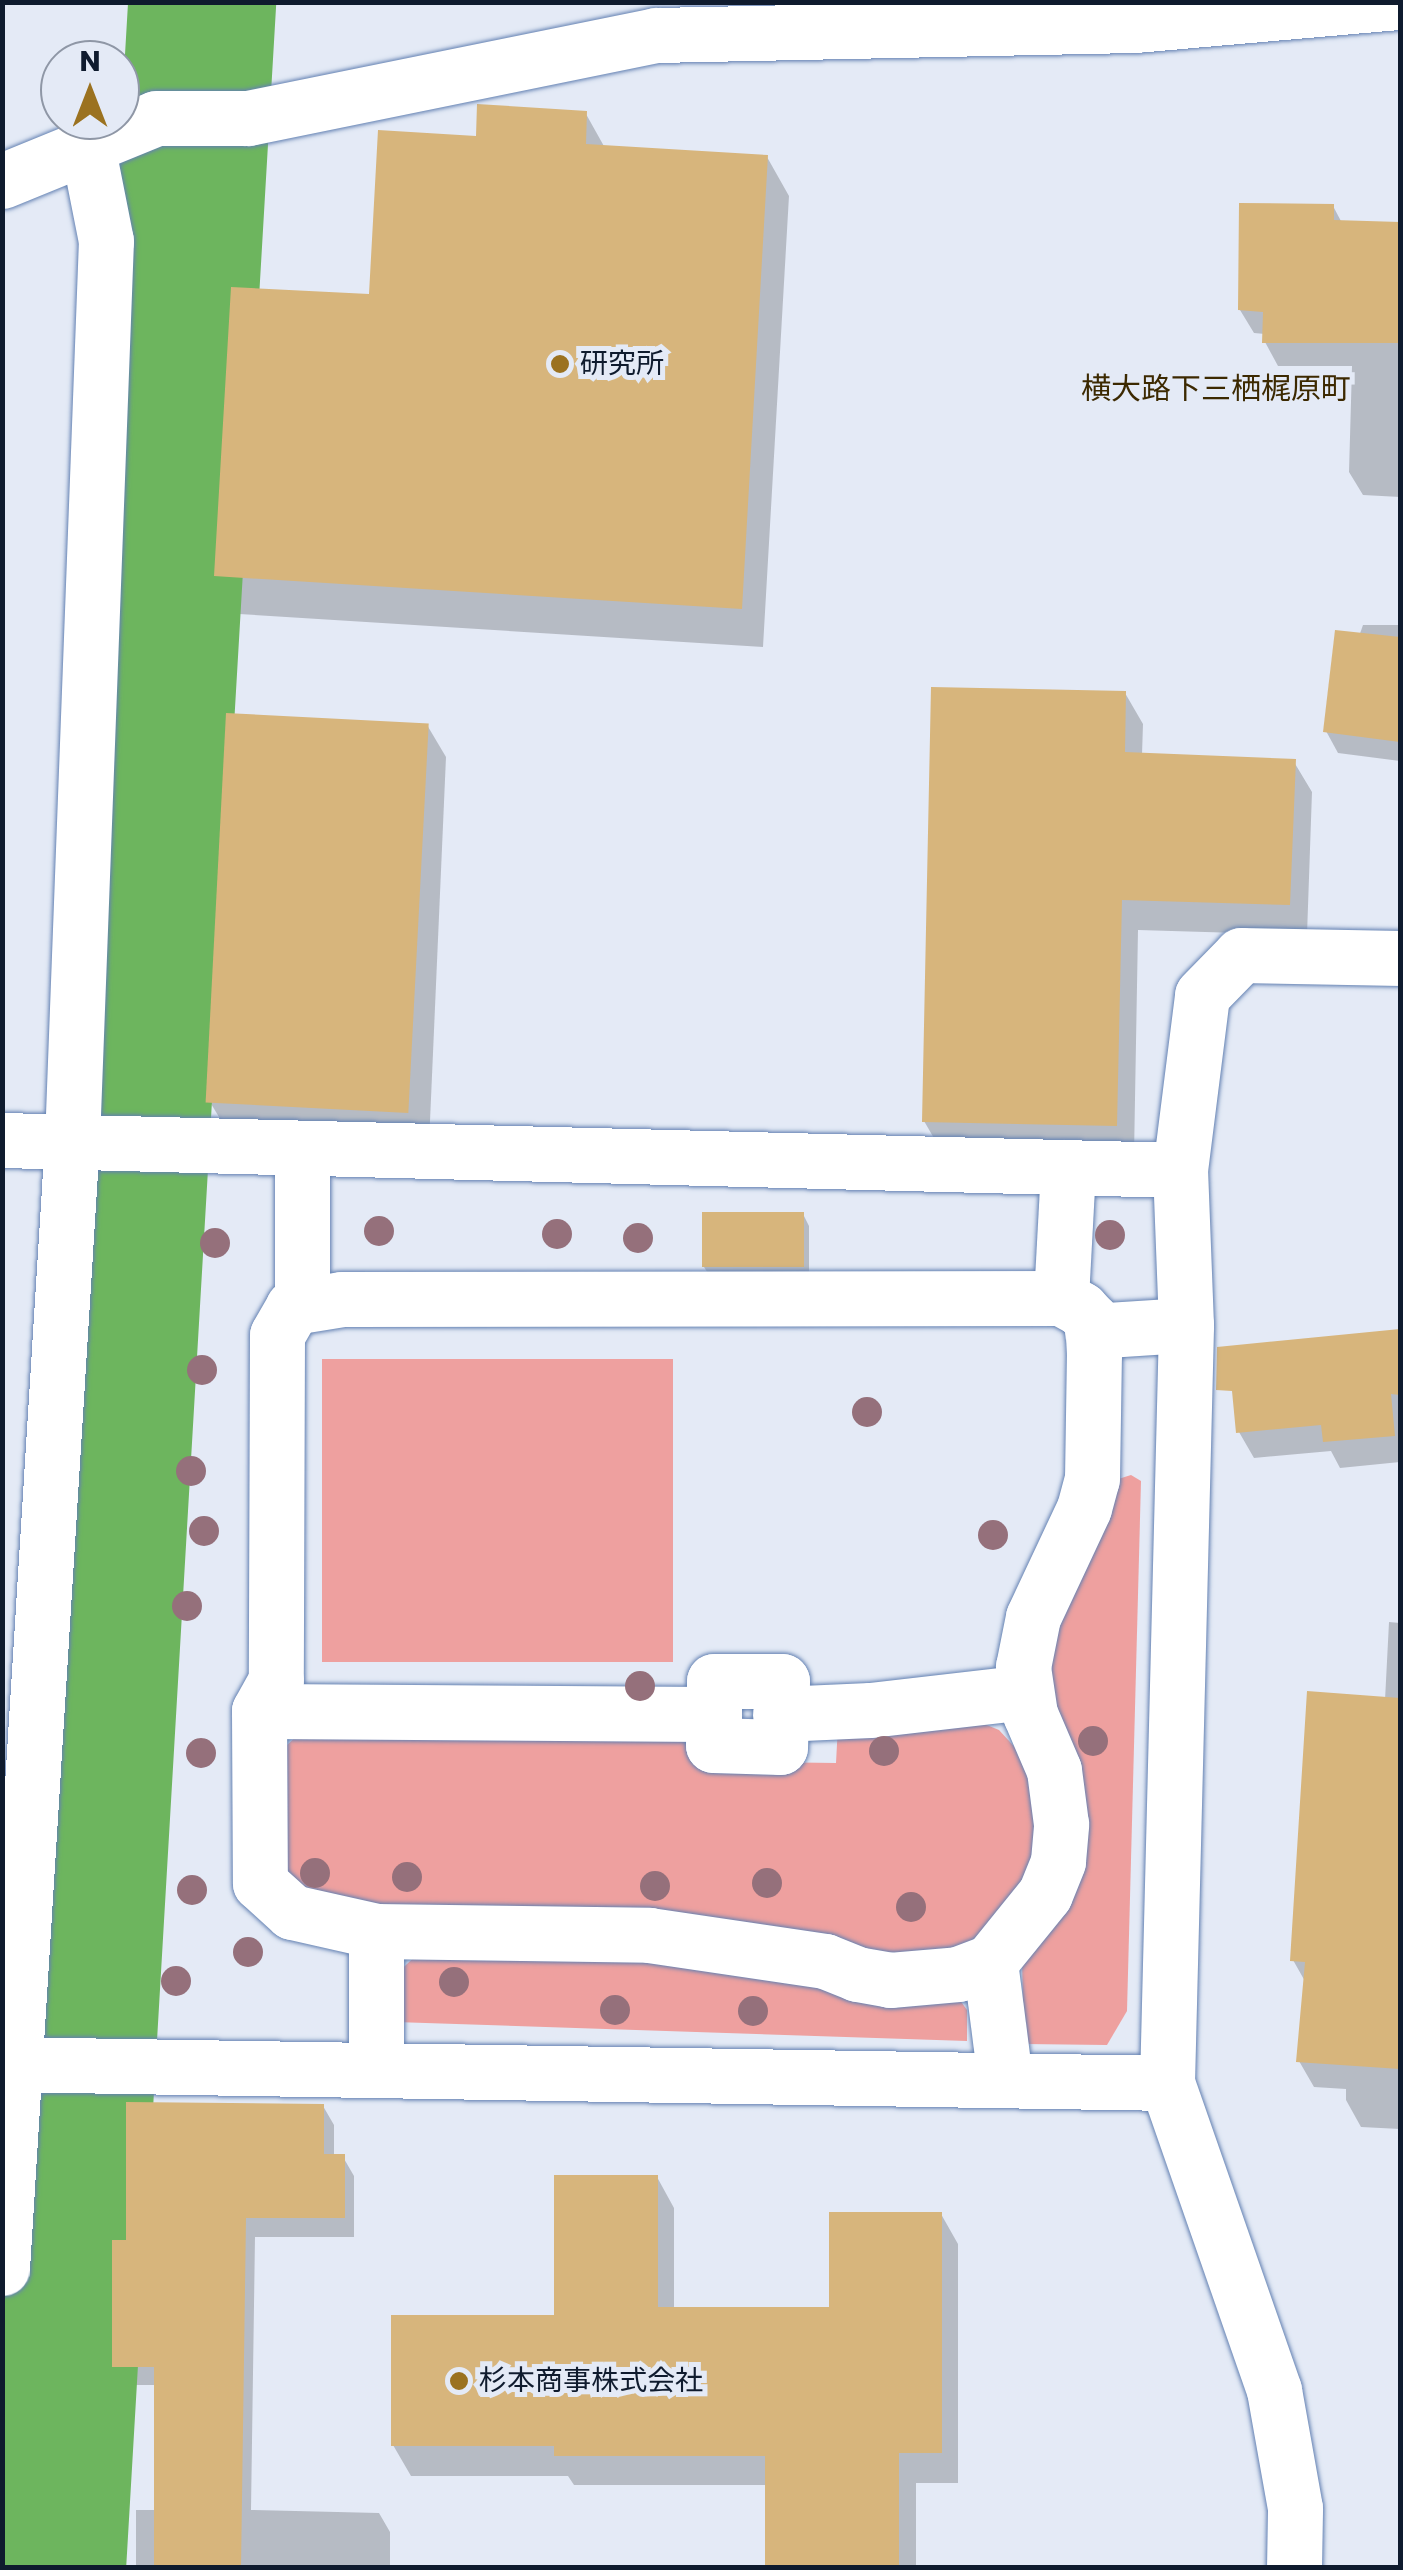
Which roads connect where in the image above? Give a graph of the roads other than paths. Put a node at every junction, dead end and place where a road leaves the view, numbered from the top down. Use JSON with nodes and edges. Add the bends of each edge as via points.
{"nodes":[{"id":1,"x":1399,"y":2,"type":"edge"},
{"id":2,"x":88,"y":145,"type":"junction"},
{"id":3,"x":2,"y":181,"type":"edge"},
{"id":4,"x":1400,"y":958,"type":"edge"},
{"id":5,"x":2,"y":1140,"type":"edge"},
{"id":6,"x":72,"y":1141,"type":"junction"},
{"id":7,"x":302,"y":1148,"type":"junction"},
{"id":8,"x":1068,"y":1167,"type":"junction"},
{"id":9,"x":1180,"y":1170,"type":"junction"},
{"id":10,"x":302,"y":1304,"type":"junction"},
{"id":11,"x":1076,"y":1314,"type":"junction"},
{"id":12,"x":1186,"y":1325,"type":"junction"},
{"id":13,"x":1026,"y":1692,"type":"junction"},
{"id":14,"x":259,"y":1711,"type":"junction"},
{"id":15,"x":376,"y":1930,"type":"junction"},
{"id":16,"x":990,"y":1962,"type":"junction"},
{"id":17,"x":19,"y":2064,"type":"edge"},
{"id":18,"x":376,"y":2070,"type":"junction"},
{"id":19,"x":1005,"y":2079,"type":"junction"},
{"id":20,"x":1167,"y":2083,"type":"junction"},
{"id":21,"x":2,"y":2268,"type":"edge"},
{"id":22,"x":1294,"y":2568,"type":"edge"}],
"edges":[{"from":1,"to":2,"type":"street","via":[[1135,25],[656,35],[248,118],[156,118]]},
{"from":2,"to":3,"type":"street"},
{"from":2,"to":6,"type":"street","via":[[106,241]]},
{"from":4,"to":9,"type":"street","via":[[1241,956],[1202,995]]},
{"from":5,"to":6,"type":"street"},
{"from":6,"to":7,"type":"street"},
{"from":6,"to":17,"type":"street"},
{"from":7,"to":8,"type":"street"},
{"from":7,"to":10,"type":"street"},
{"from":8,"to":9,"type":"street"},
{"from":8,"to":11,"type":"street"},
{"from":9,"to":12,"type":"street"},
{"from":10,"to":11,"type":"street","via":[[342,1299]]},
{"from":10,"to":14,"type":"street","via":[[277,1334],[276,1680]]},
{"from":11,"to":12,"type":"street"},
{"from":11,"to":13,"type":"street","via":[[1092,1479],[1033,1617],[1023,1668]]},
{"from":12,"to":20,"type":"street"},
{"from":13,"to":14,"type":"street","via":[[780,1714],[782,1681],[714,1681],[714,1714]]},
{"from":13,"to":16,"type":"street","via":[[1054,1770],[1058,1861],[1046,1894]]},
{"from":14,"to":15,"type":"street","via":[[260,1883],[292,1912]]},
{"from":15,"to":16,"type":"street","via":[[649,1935],[825,1961],[890,1980],[958,1974]]},
{"from":15,"to":18,"type":"street"},
{"from":16,"to":19,"type":"street"},
{"from":17,"to":18,"type":"street"},
{"from":17,"to":21,"type":"street"},
{"from":18,"to":19,"type":"street"},
{"from":19,"to":20,"type":"street"},
{"from":20,"to":22,"type":"street","via":[[1274,2390],[1295,2508]]}]}
